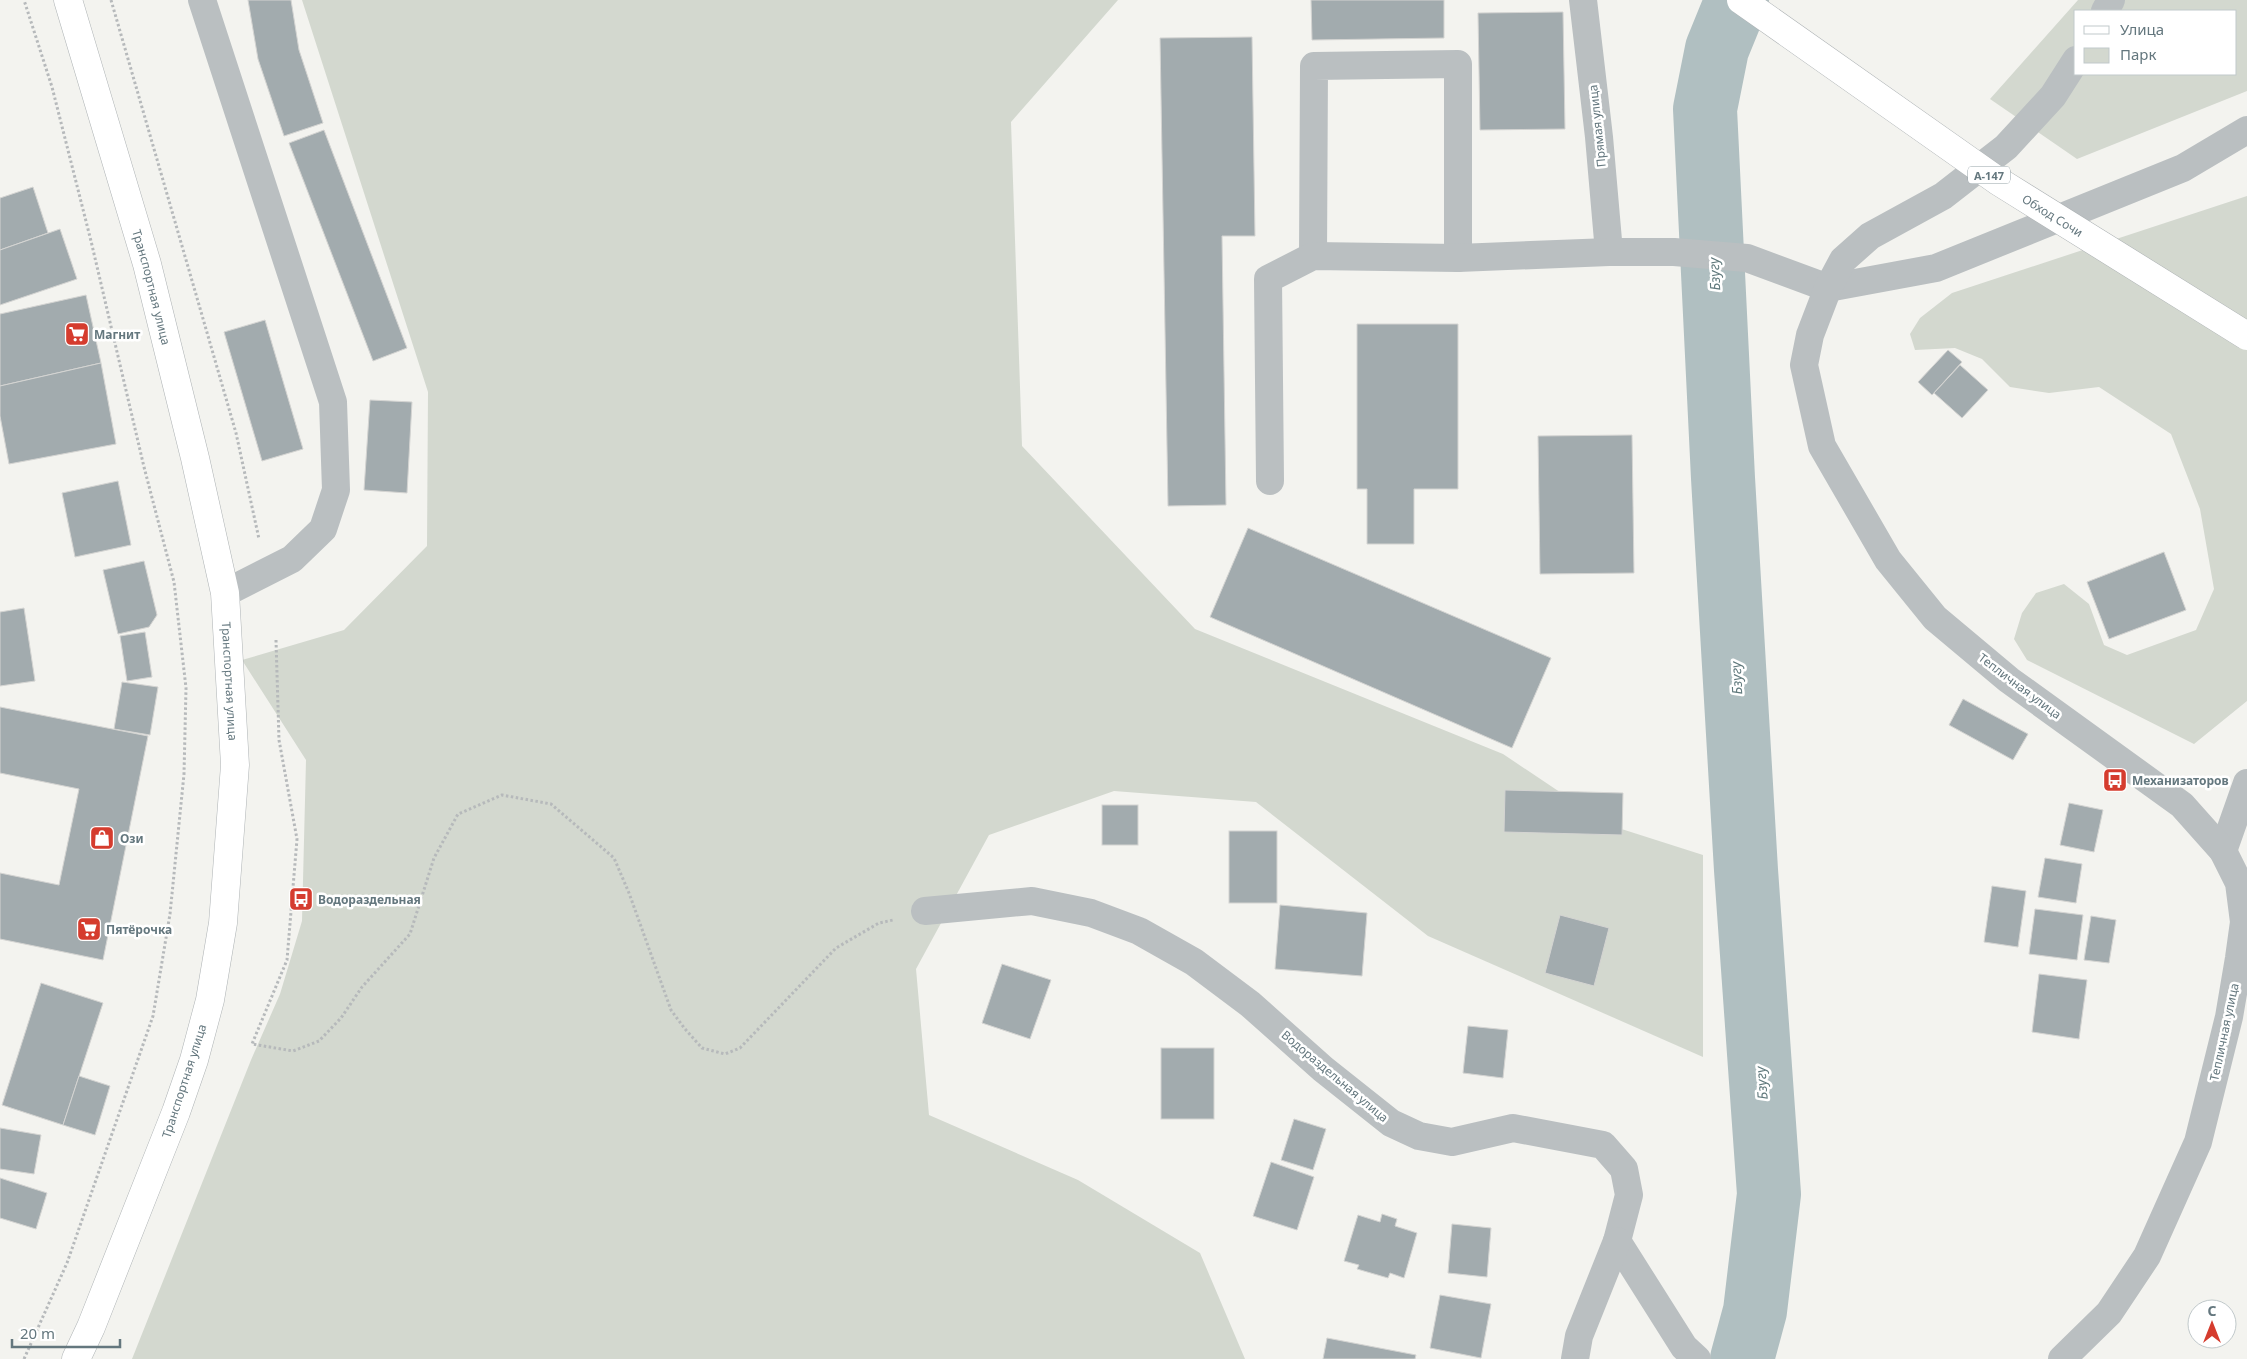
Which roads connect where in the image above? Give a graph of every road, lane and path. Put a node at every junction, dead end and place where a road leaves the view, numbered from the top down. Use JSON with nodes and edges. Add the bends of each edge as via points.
{"nodes":[{"id":1,"x":24,"y":0,"type":"edge"},
{"id":2,"x":68,"y":0,"type":"edge"},
{"id":3,"x":111,"y":0,"type":"edge"},
{"id":4,"x":202,"y":0,"type":"edge"},
{"id":5,"x":1582,"y":0,"type":"edge"},
{"id":6,"x":1741,"y":0,"type":"edge"},
{"id":7,"x":2074,"y":63,"type":"edge"},
{"id":8,"x":2247,"y":130,"type":"edge"},
{"id":9,"x":1609,"y":252,"type":"junction"},
{"id":10,"x":1313,"y":256,"type":"junction"},
{"id":11,"x":1458,"y":258,"type":"junction"},
{"id":12,"x":1828,"y":288,"type":"junction"},
{"id":13,"x":2247,"y":336,"type":"edge"},
{"id":14,"x":1270,"y":481,"type":"dead end"},
{"id":15,"x":260,"y":543,"type":"dead end"},
{"id":16,"x":225,"y":593,"type":"junction"},
{"id":17,"x":276,"y":640,"type":"dead end"},
{"id":18,"x":2247,"y":783,"type":"edge"},
{"id":19,"x":2223,"y":851,"type":"junction"},
{"id":20,"x":2243,"y":884,"type":"edge"},
{"id":21,"x":925,"y":911,"type":"joint"},
{"id":22,"x":1617,"y":1241,"type":"junction"},
{"id":23,"x":1691,"y":1353,"type":"edge"},
{"id":24,"x":24,"y":1359,"type":"edge"},
{"id":25,"x":76,"y":1359,"type":"edge"},
{"id":26,"x":1574,"y":1359,"type":"edge"},
{"id":27,"x":2062,"y":1359,"type":"edge"}],
"edges":[{"from":1,"to":24,"type":"path","via":[[57,106],[174,582],[186,688],[182,793],[170,914],[153,1016],[66,1263]]},
{"from":2,"to":16,"type":"main road","name":"Транспортная улица","via":[[147,264],[196,458]]},
{"from":3,"to":15,"type":"path","via":[[236,433]]},
{"from":4,"to":16,"type":"street","via":[[333,402],[336,490],[323,528],[292,559]]},
{"from":5,"to":9,"type":"street","name":"Прямая улица"},
{"from":6,"to":13,"type":"main road","name":"Обход Сочи","number":"А-147","bridge":true,"via":[[1998,181]]},
{"from":7,"to":12,"type":"street","name":"Тепличная улица","via":[[2053,96],[2006,148],[1943,196],[1870,236],[1843,260]]},
{"from":8,"to":12,"type":"street","via":[[2183,168],[1936,268]]},
{"from":9,"to":11,"type":"street"},
{"from":9,"to":12,"type":"street","via":[[1674,252],[1747,258]]},
{"from":10,"to":11,"type":"street"},
{"from":10,"to":11,"type":"street","via":[[1314,66],[1458,64]]},
{"from":10,"to":14,"type":"street","via":[[1268,279]]},
{"from":12,"to":19,"type":"street","name":"Тепличная улица","via":[[1810,335],[1804,365],[1809,392],[1822,446],[1888,560],[1935,618],[2009,680],[2182,805]]},
{"from":16,"to":25,"type":"main road","name":"Транспортная улица","via":[[235,766],[223,923],[210,1000],[176,1112]]},
{"from":17,"to":21,"type":"path","via":[[279,740],[297,839],[287,960],[252,1044],[293,1051],[319,1041],[410,934],[434,858],[458,814],[502,795],[551,804],[614,858],[671,1010],[702,1048],[725,1054],[740,1048],[836,948],[879,923]]},
{"from":18,"to":19,"type":"street"},
{"from":19,"to":20,"type":"street","name":"Тепличная улица"},
{"from":20,"to":27,"type":"street","name":"Тепличная улица","via":[[2244,922],[2239,958],[2198,1142],[2147,1256],[2109,1313]]},
{"from":21,"to":22,"type":"street","name":"Водораздельная улица","via":[[1032,901],[1091,913],[1140,931],[1194,962],[1250,1004],[1390,1123],[1419,1136],[1452,1142],[1513,1128],[1603,1145],[1624,1169],[1629,1195]]},
{"from":22,"to":23,"type":"street"},
{"from":22,"to":26,"type":"street","name":"Водораздельная улица","via":[[1579,1336]]}]}
